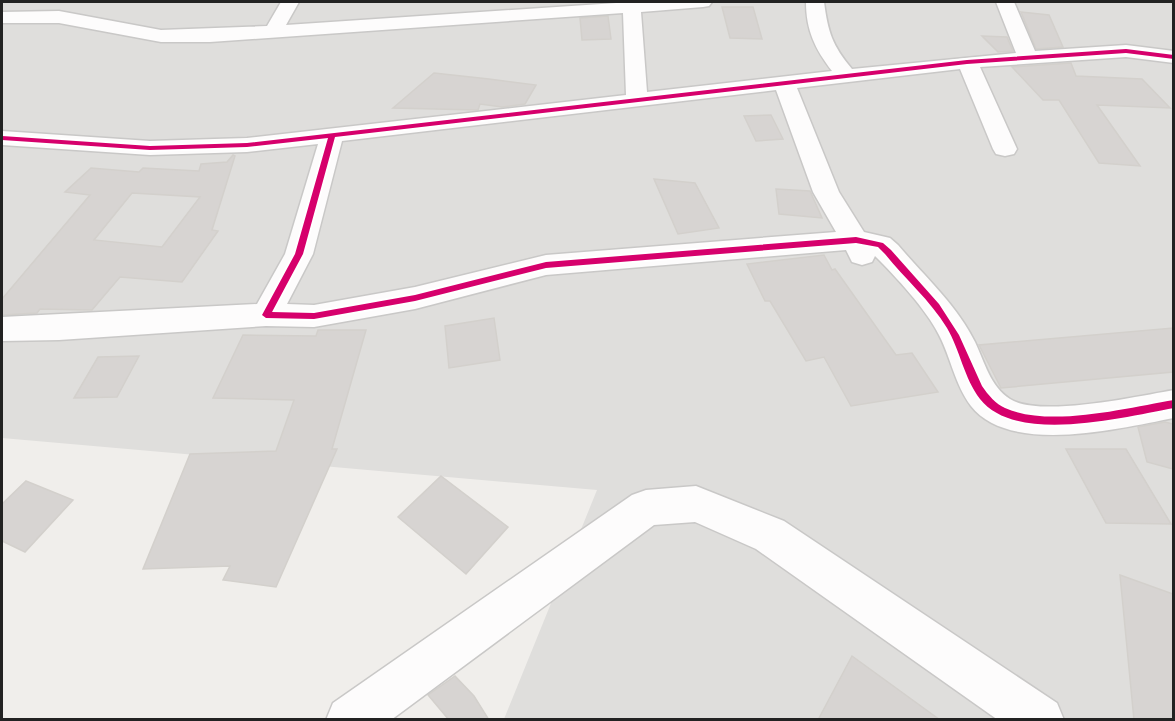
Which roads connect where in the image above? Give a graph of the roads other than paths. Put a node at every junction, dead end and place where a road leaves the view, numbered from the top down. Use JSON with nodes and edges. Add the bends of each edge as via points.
{"nodes":[{"id":1,"x":290,"y":2,"type":"edge"},
{"id":2,"x":472,"y":2,"type":"edge"},
{"id":3,"x":703,"y":2,"type":"edge"},
{"id":4,"x":815,"y":2,"type":"edge"},
{"id":5,"x":1005,"y":2,"type":"edge"},
{"id":6,"x":654,"y":4,"type":"edge"},
{"id":7,"x":632,"y":7,"type":"junction"},
{"id":8,"x":106,"y":8,"type":"dead end"},
{"id":9,"x":2,"y":18,"type":"edge"},
{"id":10,"x":464,"y":20,"type":"junction"},
{"id":11,"x":88,"y":21,"type":"junction"},
{"id":12,"x":273,"y":32,"type":"junction"},
{"id":13,"x":1173,"y":57,"type":"edge"},
{"id":14,"x":1028,"y":58,"type":"junction"},
{"id":15,"x":967,"y":62,"type":"junction"},
{"id":16,"x":847,"y":77,"type":"junction"},
{"id":17,"x":785,"y":84,"type":"junction"},
{"id":18,"x":637,"y":100,"type":"junction"},
{"id":19,"x":332,"y":135,"type":"junction"},
{"id":20,"x":2,"y":138,"type":"edge"},
{"id":21,"x":1005,"y":149,"type":"dead end"},
{"id":22,"x":861,"y":252,"type":"junction"},
{"id":23,"x":266,"y":315,"type":"junction"},
{"id":24,"x":2,"y":329,"type":"edge"},
{"id":25,"x":1173,"y":404,"type":"edge"},
{"id":26,"x":350,"y":720,"type":"edge"},
{"id":27,"x":1040,"y":720,"type":"edge"}],
"edges":[{"from":1,"to":12,"type":"street"},
{"from":2,"to":10,"type":"street"},
{"from":3,"to":6,"type":"street"},
{"from":4,"to":16,"type":"street","via":[[818,32]]},
{"from":5,"to":14,"type":"street"},
{"from":6,"to":7,"type":"street"},
{"from":7,"to":10,"type":"street"},
{"from":7,"to":18,"type":"street"},
{"from":8,"to":11,"type":"street"},
{"from":9,"to":11,"type":"street"},
{"from":10,"to":12,"type":"street"},
{"from":11,"to":12,"type":"street","via":[[161,36]]},
{"from":13,"to":14,"type":"street","via":[[1126,51]]},
{"from":14,"to":15,"type":"street"},
{"from":15,"to":16,"type":"street"},
{"from":15,"to":21,"type":"street"},
{"from":16,"to":17,"type":"street"},
{"from":17,"to":18,"type":"street"},
{"from":17,"to":22,"type":"street","via":[[813,165],[843,226]]},
{"from":18,"to":19,"type":"street"},
{"from":19,"to":20,"type":"street","via":[[247,145],[150,148]]},
{"from":19,"to":23,"type":"street","via":[[299,254]]},
{"from":22,"to":23,"type":"street","via":[[546,265],[415,298],[314,316]]},
{"from":22,"to":25,"type":"street","via":[[880,245],[888,252],[950,325],[983,396],[1006,414],[1054,421]]},
{"from":23,"to":24,"type":"street"},
{"from":26,"to":27,"type":"street","via":[[646,508],[696,504],[770,535]]}]}
